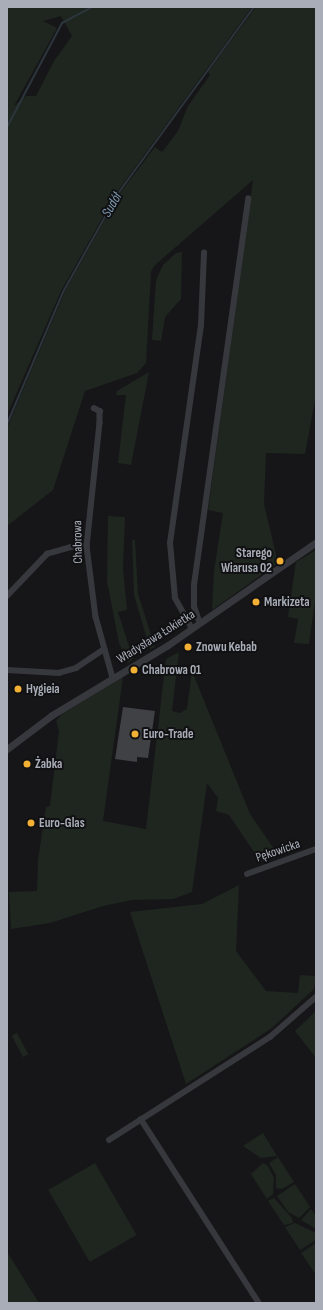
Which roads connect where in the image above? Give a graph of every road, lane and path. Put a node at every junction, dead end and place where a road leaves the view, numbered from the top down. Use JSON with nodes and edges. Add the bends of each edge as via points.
{"nodes":[{"id":1,"x":248,"y":199,"type":"dead end"},
{"id":2,"x":204,"y":253,"type":"dead end"},
{"id":3,"x":94,"y":408,"type":"dead end"},
{"id":4,"x":316,"y":542,"type":"edge"},
{"id":5,"x":87,"y":546,"type":"junction"},
{"id":6,"x":7,"y":596,"type":"edge"},
{"id":7,"x":200,"y":624,"type":"junction"},
{"id":8,"x":192,"y":629,"type":"junction"},
{"id":9,"x":104,"y":649,"type":"junction"},
{"id":10,"x":7,"y":670,"type":"edge"},
{"id":11,"x":113,"y":678,"type":"junction"},
{"id":12,"x":7,"y":749,"type":"edge"},
{"id":13,"x":316,"y":849,"type":"edge"},
{"id":14,"x":247,"y":874,"type":"dead end"},
{"id":15,"x":316,"y":997,"type":"edge"},
{"id":16,"x":141,"y":1119,"type":"junction"},
{"id":17,"x":109,"y":1140,"type":"dead end"},
{"id":18,"x":259,"y":1303,"type":"edge"}],
"edges":[{"from":1,"to":7,"type":"street","via":[[194,585],[194,606]]},
{"from":2,"to":8,"type":"street","via":[[201,325],[170,543],[175,598]]},
{"from":3,"to":5,"type":"street","name":"Chabrowa","via":[[100,410],[100,423]]},
{"from":4,"to":7,"type":"street","name":"Władysława Łokietka"},
{"from":5,"to":6,"type":"street","via":[[71,547],[47,554]]},
{"from":5,"to":9,"type":"street","name":"Chabrowa","via":[[96,617]]},
{"from":7,"to":8,"type":"street","name":"Władysława Łokietka"},
{"from":8,"to":11,"type":"street","name":"Władysława Łokietka"},
{"from":9,"to":10,"type":"street","via":[[76,668],[59,673]]},
{"from":9,"to":11,"type":"street","name":"Chabrowa"},
{"from":11,"to":12,"type":"street","name":"Władysława Łokietka","via":[[52,715]]},
{"from":13,"to":14,"type":"street","name":"Pękowicka"},
{"from":15,"to":16,"type":"street","via":[[270,1038]]},
{"from":16,"to":17,"type":"street"},
{"from":16,"to":18,"type":"street"}]}
